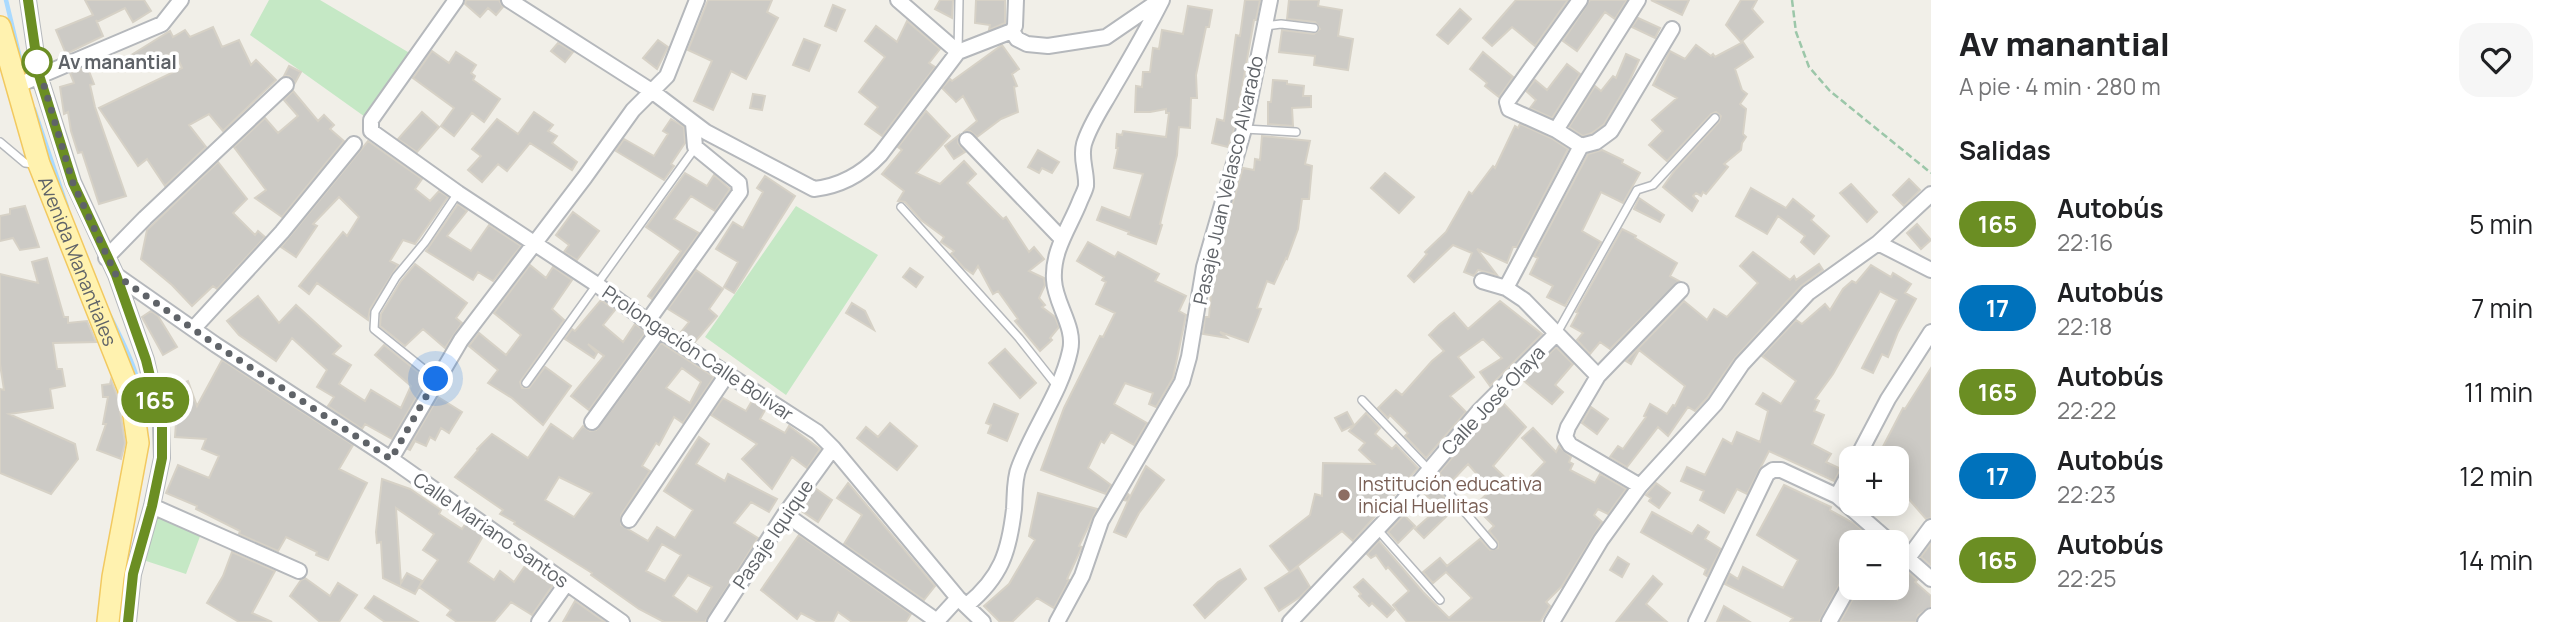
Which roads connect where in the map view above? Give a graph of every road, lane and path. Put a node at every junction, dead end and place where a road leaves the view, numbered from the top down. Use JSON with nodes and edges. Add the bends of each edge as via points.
{"nodes":[{"id":1,"x":28,"y":0,"type":"edge"},
{"id":2,"x":181,"y":0,"type":"edge"},
{"id":3,"x":456,"y":0,"type":"edge"},
{"id":4,"x":509,"y":0,"type":"edge"},
{"id":5,"x":697,"y":0,"type":"edge"},
{"id":6,"x":898,"y":0,"type":"edge"},
{"id":7,"x":959,"y":0,"type":"edge"},
{"id":8,"x":1016,"y":0,"type":"edge"},
{"id":9,"x":1161,"y":0,"type":"edge"},
{"id":10,"x":1270,"y":0,"type":"edge"},
{"id":11,"x":1580,"y":0,"type":"edge"},
{"id":12,"x":1638,"y":0,"type":"edge"},
{"id":13,"x":1792,"y":0,"type":"edge"},
{"id":14,"x":1264,"y":26,"type":"junction"},
{"id":15,"x":0,"y":27,"type":"edge"},
{"id":16,"x":1314,"y":28,"type":"dead end"},
{"id":17,"x":1672,"y":29,"type":"dead end"},
{"id":18,"x":1012,"y":31,"type":"junction"},
{"id":19,"x":958,"y":52,"type":"junction"},
{"id":20,"x":39,"y":75,"type":"junction"},
{"id":21,"x":286,"y":85,"type":"dead end"},
{"id":22,"x":16,"y":86,"type":"junction"},
{"id":23,"x":653,"y":92,"type":"junction"},
{"id":24,"x":1715,"y":118,"type":"dead end"},
{"id":25,"x":692,"y":123,"type":"junction"},
{"id":26,"x":1244,"y":129,"type":"junction"},
{"id":27,"x":1556,"y":130,"type":"junction"},
{"id":28,"x":1296,"y":132,"type":"dead end"},
{"id":29,"x":967,"y":141,"type":"dead end"},
{"id":30,"x":0,"y":142,"type":"edge"},
{"id":31,"x":354,"y":144,"type":"dead end"},
{"id":32,"x":1581,"y":146,"type":"junction"},
{"id":33,"x":695,"y":147,"type":"junction"},
{"id":34,"x":39,"y":164,"type":"junction"},
{"id":35,"x":1931,"y":173,"type":"edge"},
{"id":36,"x":458,"y":193,"type":"junction"},
{"id":37,"x":1931,"y":194,"type":"edge"},
{"id":38,"x":901,"y":207,"type":"dead end"},
{"id":39,"x":1062,"y":238,"type":"junction"},
{"id":40,"x":535,"y":242,"type":"junction"},
{"id":41,"x":1878,"y":243,"type":"junction"},
{"id":42,"x":106,"y":258,"type":"junction"},
{"id":43,"x":1931,"y":270,"type":"edge"},
{"id":44,"x":116,"y":275,"type":"junction"},
{"id":45,"x":1482,"y":281,"type":"dead end"},
{"id":46,"x":596,"y":284,"type":"junction"},
{"id":47,"x":1506,"y":288,"type":"junction"},
{"id":48,"x":1681,"y":290,"type":"dead end"},
{"id":49,"x":653,"y":326,"type":"junction"},
{"id":50,"x":194,"y":328,"type":"junction"},
{"id":51,"x":1931,"y":332,"type":"edge"},
{"id":52,"x":1556,"y":334,"type":"junction"},
{"id":53,"x":726,"y":376,"type":"junction"},
{"id":54,"x":1598,"y":376,"type":"junction"},
{"id":55,"x":436,"y":379,"type":"junction"},
{"id":56,"x":526,"y":383,"type":"dead end"},
{"id":57,"x":1058,"y":387,"type":"junction"},
{"id":58,"x":1362,"y":400,"type":"dead end"},
{"id":59,"x":592,"y":422,"type":"dead end"},
{"id":60,"x":1864,"y":446,"type":"edge"},
{"id":61,"x":833,"y":448,"type":"junction"},
{"id":62,"x":391,"y":459,"type":"junction"},
{"id":63,"x":1429,"y":470,"type":"junction"},
{"id":64,"x":1640,"y":486,"type":"junction"},
{"id":65,"x":1839,"y":492,"type":"edge"},
{"id":66,"x":1837,"y":496,"type":"junction"},
{"id":67,"x":152,"y":506,"type":"junction"},
{"id":68,"x":785,"y":514,"type":"junction"},
{"id":69,"x":629,"y":520,"type":"dead end"},
{"id":70,"x":1931,"y":527,"type":"edge"},
{"id":71,"x":1377,"y":529,"type":"junction"},
{"id":72,"x":1869,"y":530,"type":"edge"},
{"id":73,"x":1493,"y":545,"type":"dead end"},
{"id":74,"x":1909,"y":547,"type":"edge"},
{"id":75,"x":1909,"y":560,"type":"edge"},
{"id":76,"x":299,"y":571,"type":"dead end"},
{"id":77,"x":1931,"y":579,"type":"edge"},
{"id":78,"x":566,"y":584,"type":"junction"},
{"id":79,"x":1440,"y":600,"type":"dead end"},
{"id":80,"x":1841,"y":600,"type":"edge"},
{"id":81,"x":962,"y":602,"type":"junction"},
{"id":82,"x":1931,"y":616,"type":"edge"},
{"id":83,"x":936,"y":621,"type":"edge"},
{"id":84,"x":108,"y":622,"type":"edge"},
{"id":85,"x":128,"y":622,"type":"edge"},
{"id":86,"x":539,"y":622,"type":"edge"},
{"id":87,"x":622,"y":622,"type":"edge"},
{"id":88,"x":715,"y":622,"type":"edge"},
{"id":89,"x":983,"y":622,"type":"edge"},
{"id":90,"x":1057,"y":622,"type":"edge"},
{"id":91,"x":1290,"y":622,"type":"edge"},
{"id":92,"x":1552,"y":622,"type":"edge"},
{"id":93,"x":1696,"y":622,"type":"edge"},
{"id":94,"x":1829,"y":622,"type":"edge"},
{"id":95,"x":1926,"y":622,"type":"edge"}],
"edges":[{"from":1,"to":20,"type":"street","name":"Avenida Manantiales"},
{"from":2,"to":20,"type":"street","via":[[162,24]]},
{"from":3,"to":36,"type":"street","name":"Prolongación Calle Bolivar","via":[[371,120],[371,131]]},
{"from":4,"to":23,"type":"street"},
{"from":5,"to":23,"type":"street","via":[[667,76]]},
{"from":6,"to":19,"type":"street"},
{"from":7,"to":19,"type":"lane"},
{"from":8,"to":18,"type":"street"},
{"from":9,"to":18,"type":"street","via":[[1106,37],[1048,46],[1027,44]]},
{"from":9,"to":39,"type":"street","via":[[1089,131],[1082,155],[1086,186]]},
{"from":10,"to":14,"type":"street","name":"Pasaje Juan Velasco Alvarado"},
{"from":11,"to":27,"type":"street","via":[[1507,102],[1509,109]]},
{"from":12,"to":27,"type":"street"},
{"from":13,"to":35,"type":"path","via":[[1796,32],[1809,67],[1830,91]]},
{"from":14,"to":16,"type":"lane"},
{"from":14,"to":26,"type":"street","name":"Pasaje Juan Velasco Alvarado"},
{"from":15,"to":22,"type":"main road","name":"Avenida Manantiales"},
{"from":17,"to":32,"type":"street","via":[[1611,131]]},
{"from":18,"to":19,"type":"street"},
{"from":19,"to":25,"type":"street","via":[[880,155],[867,168],[830,187],[814,189],[800,183]]},
{"from":20,"to":22,"type":"street"},
{"from":20,"to":42,"type":"street","name":"Avenida Manantiales","via":[[73,183]]},
{"from":21,"to":42,"type":"street"},
{"from":22,"to":34,"type":"main road","name":"Avenida Manantiales"},
{"from":23,"to":25,"type":"street"},
{"from":23,"to":40,"type":"street","via":[[633,110]]},
{"from":24,"to":52,"type":"lane","via":[[1653,186],[1637,190]]},
{"from":25,"to":33,"type":"street"},
{"from":26,"to":28,"type":"lane"},
{"from":26,"to":90,"type":"street","name":"Pasaje Juan Velasco Alvarado","via":[[1204,267],[1179,390],[1101,521],[1078,584]]},
{"from":27,"to":32,"type":"street"},
{"from":29,"to":39,"type":"street"},
{"from":30,"to":34,"type":"lane","via":[[25,163]]},
{"from":31,"to":50,"type":"street"},
{"from":32,"to":47,"type":"street"},
{"from":33,"to":46,"type":"lane"},
{"from":33,"to":49,"type":"street","via":[[739,183],[740,192]]},
{"from":34,"to":84,"type":"main road","name":"Avenida Manantiales","via":[[131,396],[135,418],[138,443]]},
{"from":36,"to":40,"type":"street","name":"Prolongación Calle Bolivar"},
{"from":36,"to":55,"type":"lane","via":[[375,312],[374,329]]},
{"from":37,"to":41,"type":"street"},
{"from":38,"to":57,"type":"lane"},
{"from":39,"to":57,"type":"street","via":[[1054,279],[1072,335]]},
{"from":40,"to":46,"type":"street","name":"Prolongación Calle Bolivar"},
{"from":40,"to":55,"type":"street"},
{"from":41,"to":43,"type":"street"},
{"from":41,"to":64,"type":"street","via":[[1808,293]]},
{"from":42,"to":44,"type":"street","name":"Avenida Manantiales"},
{"from":44,"to":50,"type":"street","name":"Calle Mariano Santos"},
{"from":44,"to":67,"type":"street","name":"Avenida Manantiales","via":[[146,360],[162,425],[162,458]]},
{"from":45,"to":47,"type":"street"},
{"from":46,"to":49,"type":"street","name":"Prolongación Calle Bolivar"},
{"from":46,"to":56,"type":"lane"},
{"from":47,"to":52,"type":"street"},
{"from":48,"to":54,"type":"street"},
{"from":49,"to":53,"type":"street","name":"Prolongación Calle Bolivar"},
{"from":49,"to":59,"type":"street"},
{"from":50,"to":62,"type":"street","name":"Calle Mariano Santos"},
{"from":51,"to":60,"type":"street"},
{"from":52,"to":54,"type":"street"},
{"from":52,"to":63,"type":"street","name":"Calle José Olaya","via":[[1479,411]]},
{"from":53,"to":61,"type":"street","name":"Prolongación Calle Bolivar","via":[[817,432]]},
{"from":53,"to":69,"type":"street"},
{"from":54,"to":64,"type":"street","via":[[1565,437],[1570,445]]},
{"from":55,"to":62,"type":"street"},
{"from":57,"to":81,"type":"street","via":[[1018,470],[1009,538],[998,572],[990,585]]},
{"from":58,"to":63,"type":"lane"},
{"from":61,"to":68,"type":"street","name":"Pasaje Iquique"},
{"from":61,"to":81,"type":"street","name":"Prolongación Calle Bolivar"},
{"from":62,"to":78,"type":"street","name":"Calle Mariano Santos"},
{"from":63,"to":71,"type":"street","name":"Calle José Olaya"},
{"from":63,"to":73,"type":"lane"},
{"from":64,"to":92,"type":"street"},
{"from":65,"to":66,"type":"street"},
{"from":66,"to":72,"type":"street"},
{"from":66,"to":93,"type":"street","via":[[1781,470],[1767,474]]},
{"from":67,"to":76,"type":"street"},
{"from":67,"to":85,"type":"street","name":"Avenida Manantiales","via":[[133,574]]},
{"from":68,"to":83,"type":"street"},
{"from":68,"to":88,"type":"street","name":"Pasaje Iquique"},
{"from":70,"to":74,"type":"street"},
{"from":71,"to":79,"type":"lane"},
{"from":71,"to":91,"type":"street","name":"Calle José Olaya"},
{"from":75,"to":77,"type":"street"},
{"from":78,"to":86,"type":"street"},
{"from":78,"to":87,"type":"street","name":"Calle Mariano Santos"},
{"from":80,"to":94,"type":"street"},
{"from":81,"to":83,"type":"street"},
{"from":81,"to":89,"type":"street","name":"Prolongación Calle Bolivar"},
{"from":82,"to":95,"type":"street"}]}
